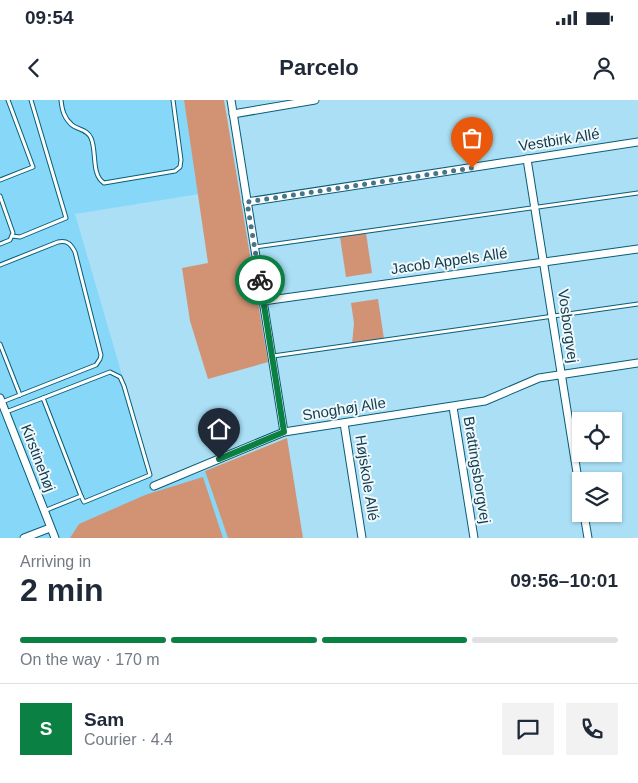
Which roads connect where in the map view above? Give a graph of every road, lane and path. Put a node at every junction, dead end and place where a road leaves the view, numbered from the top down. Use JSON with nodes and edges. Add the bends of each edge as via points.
{"nodes":[{"id":1,"x":8,"y":100,"type":"edge"},
{"id":2,"x":31,"y":100,"type":"edge"},
{"id":3,"x":61,"y":100,"type":"edge"},
{"id":4,"x":173,"y":100,"type":"edge"},
{"id":5,"x":231,"y":100,"type":"edge"},
{"id":6,"x":315,"y":100,"type":"edge"},
{"id":7,"x":233,"y":114,"type":"junction"},
{"id":8,"x":638,"y":142,"type":"edge"},
{"id":9,"x":528,"y":159,"type":"junction"},
{"id":10,"x":0,"y":180,"type":"edge"},
{"id":11,"x":638,"y":193,"type":"edge"},
{"id":12,"x":0,"y":196,"type":"edge"},
{"id":13,"x":247,"y":202,"type":"junction"},
{"id":14,"x":535,"y":207,"type":"junction"},
{"id":15,"x":12,"y":236,"type":"junction"},
{"id":16,"x":0,"y":244,"type":"edge"},
{"id":17,"x":254,"y":247,"type":"junction"},
{"id":18,"x":638,"y":249,"type":"edge"},
{"id":19,"x":544,"y":262,"type":"junction"},
{"id":20,"x":0,"y":265,"type":"edge"},
{"id":21,"x":263,"y":301,"type":"junction"},
{"id":22,"x":638,"y":304,"type":"edge"},
{"id":23,"x":553,"y":316,"type":"junction"},
{"id":24,"x":0,"y":344,"type":"edge"},
{"id":25,"x":272,"y":356,"type":"junction"},
{"id":26,"x":638,"y":363,"type":"edge"},
{"id":27,"x":561,"y":374,"type":"junction"},
{"id":28,"x":20,"y":395,"type":"junction"},
{"id":29,"x":43,"y":398,"type":"junction"},
{"id":30,"x":1,"y":400,"type":"edge"},
{"id":31,"x":453,"y":407,"type":"junction"},
{"id":32,"x":6,"y":412,"type":"junction"},
{"id":33,"x":344,"y":423,"type":"junction"},
{"id":34,"x":284,"y":432,"type":"junction"},
{"id":35,"x":577,"y":472,"type":"edge"},
{"id":36,"x":154,"y":486,"type":"dead end"},
{"id":37,"x":81,"y":496,"type":"junction"},
{"id":38,"x":43,"y":511,"type":"junction"},
{"id":39,"x":585,"y":522,"type":"edge"},
{"id":40,"x":50,"y":528,"type":"junction"},
{"id":41,"x":24,"y":538,"type":"edge"},
{"id":42,"x":55,"y":538,"type":"edge"},
{"id":43,"x":362,"y":538,"type":"edge"},
{"id":44,"x":474,"y":538,"type":"edge"},
{"id":45,"x":588,"y":538,"type":"edge"}],
"edges":[{"from":1,"to":10,"type":"lane","via":[[33,167]]},
{"from":2,"to":15,"type":"lane","via":[[66,218],[20,237]]},
{"from":3,"to":4,"type":"lane","via":[[63,113],[73,126],[84,130],[91,138],[98,177],[104,183],[180,168]]},
{"from":5,"to":7,"type":"street"},
{"from":6,"to":7,"type":"street"},
{"from":7,"to":13,"type":"street"},
{"from":8,"to":9,"type":"street","name":"Vestbirk Allé"},
{"from":9,"to":13,"type":"street","name":"Vestbirk Allé"},
{"from":9,"to":14,"type":"street","name":"Vosborgvej"},
{"from":11,"to":14,"type":"lane"},
{"from":12,"to":15,"type":"lane"},
{"from":13,"to":17,"type":"street"},
{"from":14,"to":17,"type":"lane"},
{"from":14,"to":19,"type":"street","name":"Vosborgvej"},
{"from":15,"to":16,"type":"lane"},
{"from":17,"to":21,"type":"street"},
{"from":18,"to":19,"type":"street","name":"Jacob Appels Allé"},
{"from":19,"to":21,"type":"street","name":"Jacob Appels Allé"},
{"from":19,"to":23,"type":"street","name":"Vosborgvej"},
{"from":20,"to":28,"type":"lane","via":[[58,242],[70,244],[75,252],[97,336],[100,360],[96,365]]},
{"from":21,"to":25,"type":"street"},
{"from":22,"to":23,"type":"lane"},
{"from":23,"to":25,"type":"lane"},
{"from":23,"to":27,"type":"street","name":"Vosborgvej"},
{"from":24,"to":28,"type":"lane"},
{"from":25,"to":34,"type":"street"},
{"from":26,"to":27,"type":"street","name":"Snoghøj Alle"},
{"from":27,"to":31,"type":"street","name":"Snoghøj Alle","via":[[540,378],[485,401]]},
{"from":27,"to":35,"type":"street","name":"Vosborgvej"},
{"from":28,"to":30,"type":"lane"},
{"from":29,"to":32,"type":"lane"},
{"from":29,"to":37,"type":"lane"},
{"from":29,"to":37,"type":"lane","via":[[110,372],[120,377],[124,386],[150,475],[84,502]]},
{"from":30,"to":32,"type":"street","name":"Kirstinehøj"},
{"from":31,"to":33,"type":"street","name":"Snoghøj Alle"},
{"from":31,"to":44,"type":"street","name":"Brattingsborgvej"},
{"from":32,"to":38,"type":"street","name":"Kirstinehøj"},
{"from":33,"to":34,"type":"street","name":"Snoghøj Alle"},
{"from":33,"to":43,"type":"street","name":"Højskole Allé"},
{"from":34,"to":36,"type":"street","name":"Snoghøj Alle"},
{"from":37,"to":38,"type":"lane"},
{"from":38,"to":40,"type":"street","name":"Kirstinehøj"},
{"from":39,"to":45,"type":"street"},
{"from":40,"to":41,"type":"street"},
{"from":40,"to":42,"type":"street","name":"Kirstinehøj"}]}
